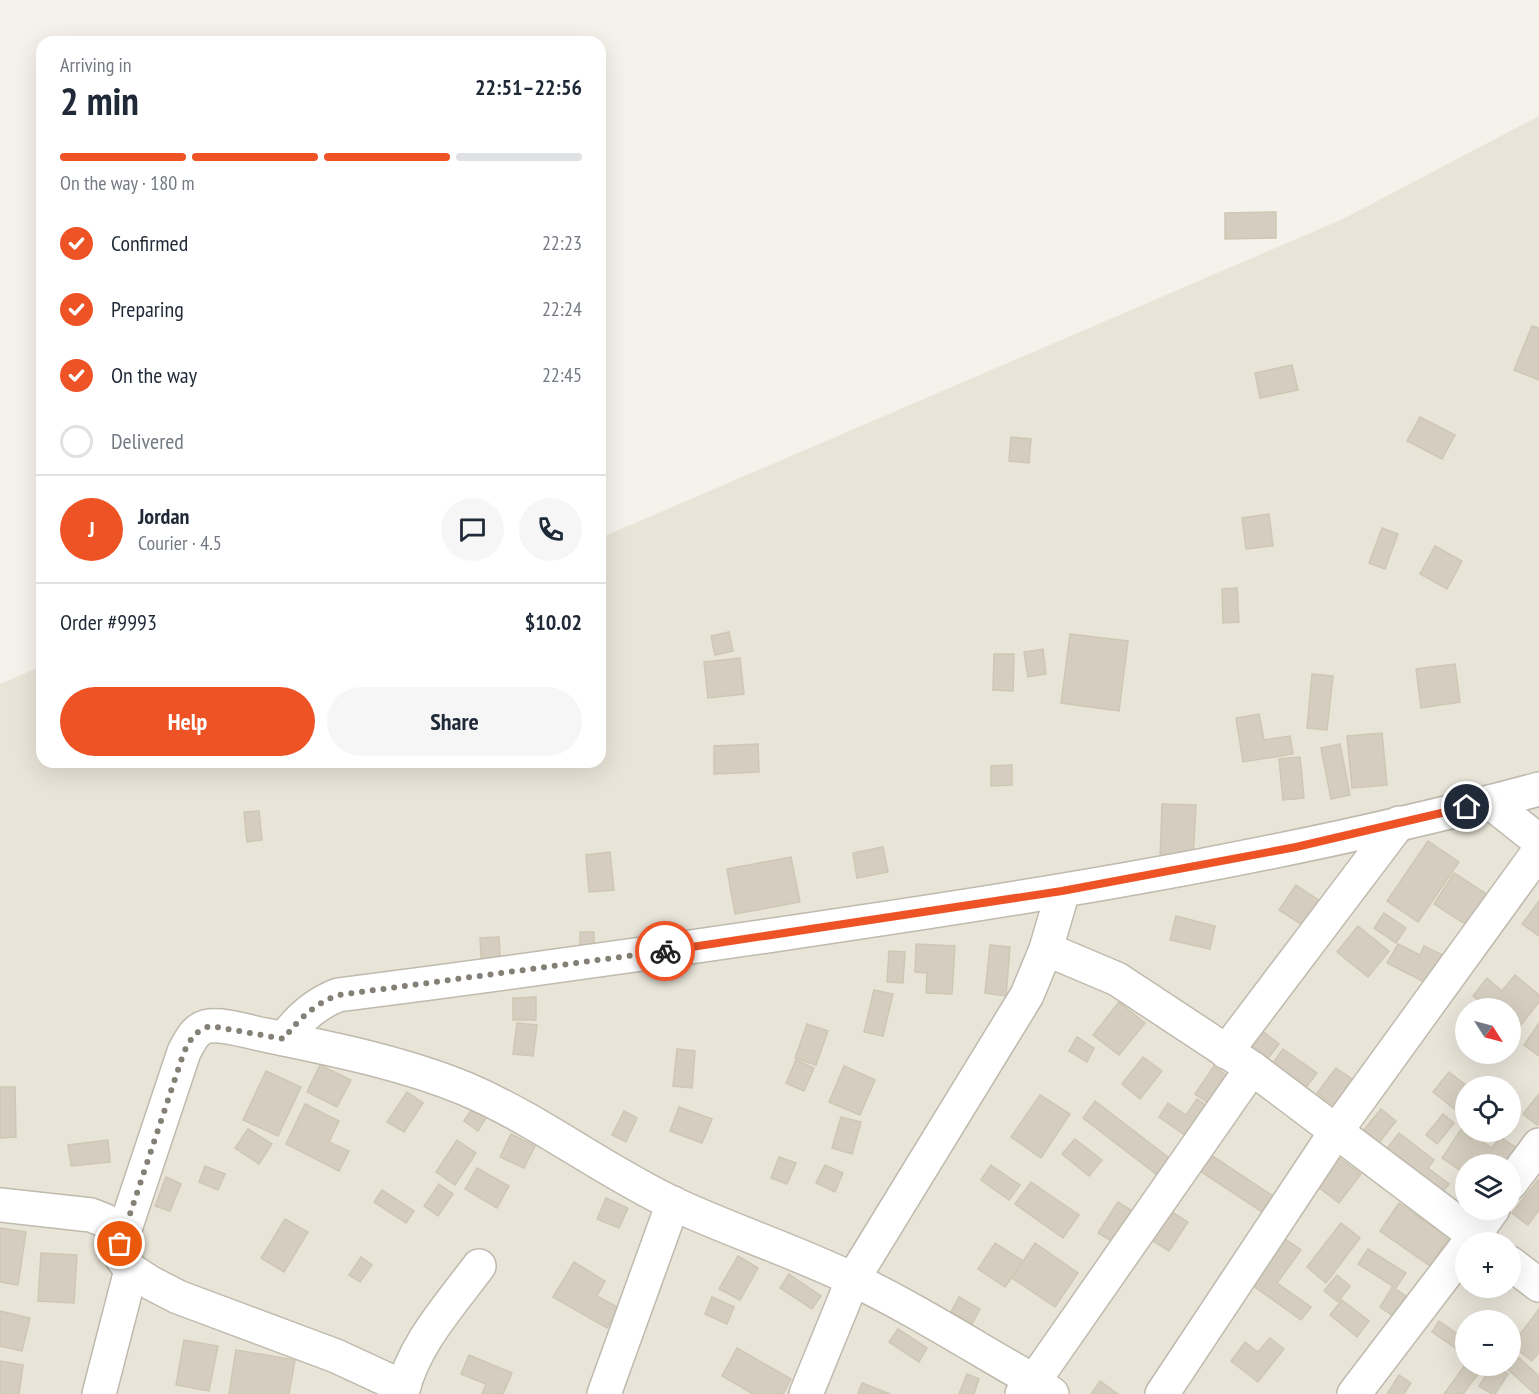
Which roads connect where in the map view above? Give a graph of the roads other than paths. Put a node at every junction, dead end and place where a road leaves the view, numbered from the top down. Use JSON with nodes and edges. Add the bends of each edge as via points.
{"nodes":[{"id":1,"x":1539,"y":789,"type":"edge"},
{"id":2,"x":1490,"y":802,"type":"junction"},
{"id":3,"x":1399,"y":823,"type":"junction"},
{"id":4,"x":1539,"y":841,"type":"edge"},
{"id":5,"x":1539,"y":851,"type":"edge"},
{"id":6,"x":1062,"y":891,"type":"junction"},
{"id":7,"x":1046,"y":949,"type":"junction"},
{"id":8,"x":284,"y":1039,"type":"junction"},
{"id":9,"x":1239,"y":1060,"type":"junction"},
{"id":10,"x":1337,"y":1130,"type":"junction"},
{"id":11,"x":1539,"y":1144,"type":"edge"},
{"id":12,"x":1521,"y":1169,"type":"edge"},
{"id":13,"x":673,"y":1203,"type":"junction"},
{"id":14,"x":0,"y":1205,"type":"edge"},
{"id":15,"x":1461,"y":1232,"type":"edge"},
{"id":16,"x":126,"y":1257,"type":"junction"},
{"id":17,"x":1455,"y":1265,"type":"edge"},
{"id":18,"x":479,"y":1266,"type":"dead end"},
{"id":19,"x":1521,"y":1271,"type":"edge"},
{"id":20,"x":853,"y":1279,"type":"junction"},
{"id":21,"x":1539,"y":1285,"type":"edge"},
{"id":22,"x":1036,"y":1390,"type":"edge"},
{"id":23,"x":403,"y":1391,"type":"edge"},
{"id":24,"x":99,"y":1394,"type":"edge"},
{"id":25,"x":604,"y":1394,"type":"edge"},
{"id":26,"x":806,"y":1394,"type":"edge"},
{"id":27,"x":1162,"y":1394,"type":"edge"},
{"id":28,"x":1354,"y":1394,"type":"edge"}],
"edges":[{"from":1,"to":2,"type":"street"},
{"from":2,"to":3,"type":"street"},
{"from":2,"to":4,"type":"street"},
{"from":3,"to":6,"type":"street","via":[[1296,847]]},
{"from":3,"to":9,"type":"street"},
{"from":5,"to":10,"type":"street"},
{"from":6,"to":7,"type":"street"},
{"from":6,"to":8,"type":"street","via":[[571,965],[338,995],[324,1000],[295,1023]]},
{"from":7,"to":9,"type":"street","via":[[1117,979]]},
{"from":7,"to":20,"type":"street","via":[[1027,995]]},
{"from":8,"to":13,"type":"street","via":[[416,1071],[466,1089]]},
{"from":8,"to":16,"type":"street","via":[[211,1026],[193,1036],[184,1052]]},
{"from":9,"to":10,"type":"street"},
{"from":9,"to":22,"type":"street"},
{"from":10,"to":15,"type":"street"},
{"from":10,"to":27,"type":"street"},
{"from":11,"to":12,"type":"street"},
{"from":13,"to":20,"type":"street"},
{"from":13,"to":25,"type":"street"},
{"from":14,"to":16,"type":"street","via":[[91,1215],[106,1221]]},
{"from":16,"to":23,"type":"street","via":[[178,1297],[336,1356]]},
{"from":16,"to":24,"type":"street"},
{"from":17,"to":28,"type":"street"},
{"from":18,"to":23,"type":"street","via":[[427,1337]]},
{"from":19,"to":21,"type":"street"},
{"from":20,"to":22,"type":"street"},
{"from":20,"to":26,"type":"street"}]}
